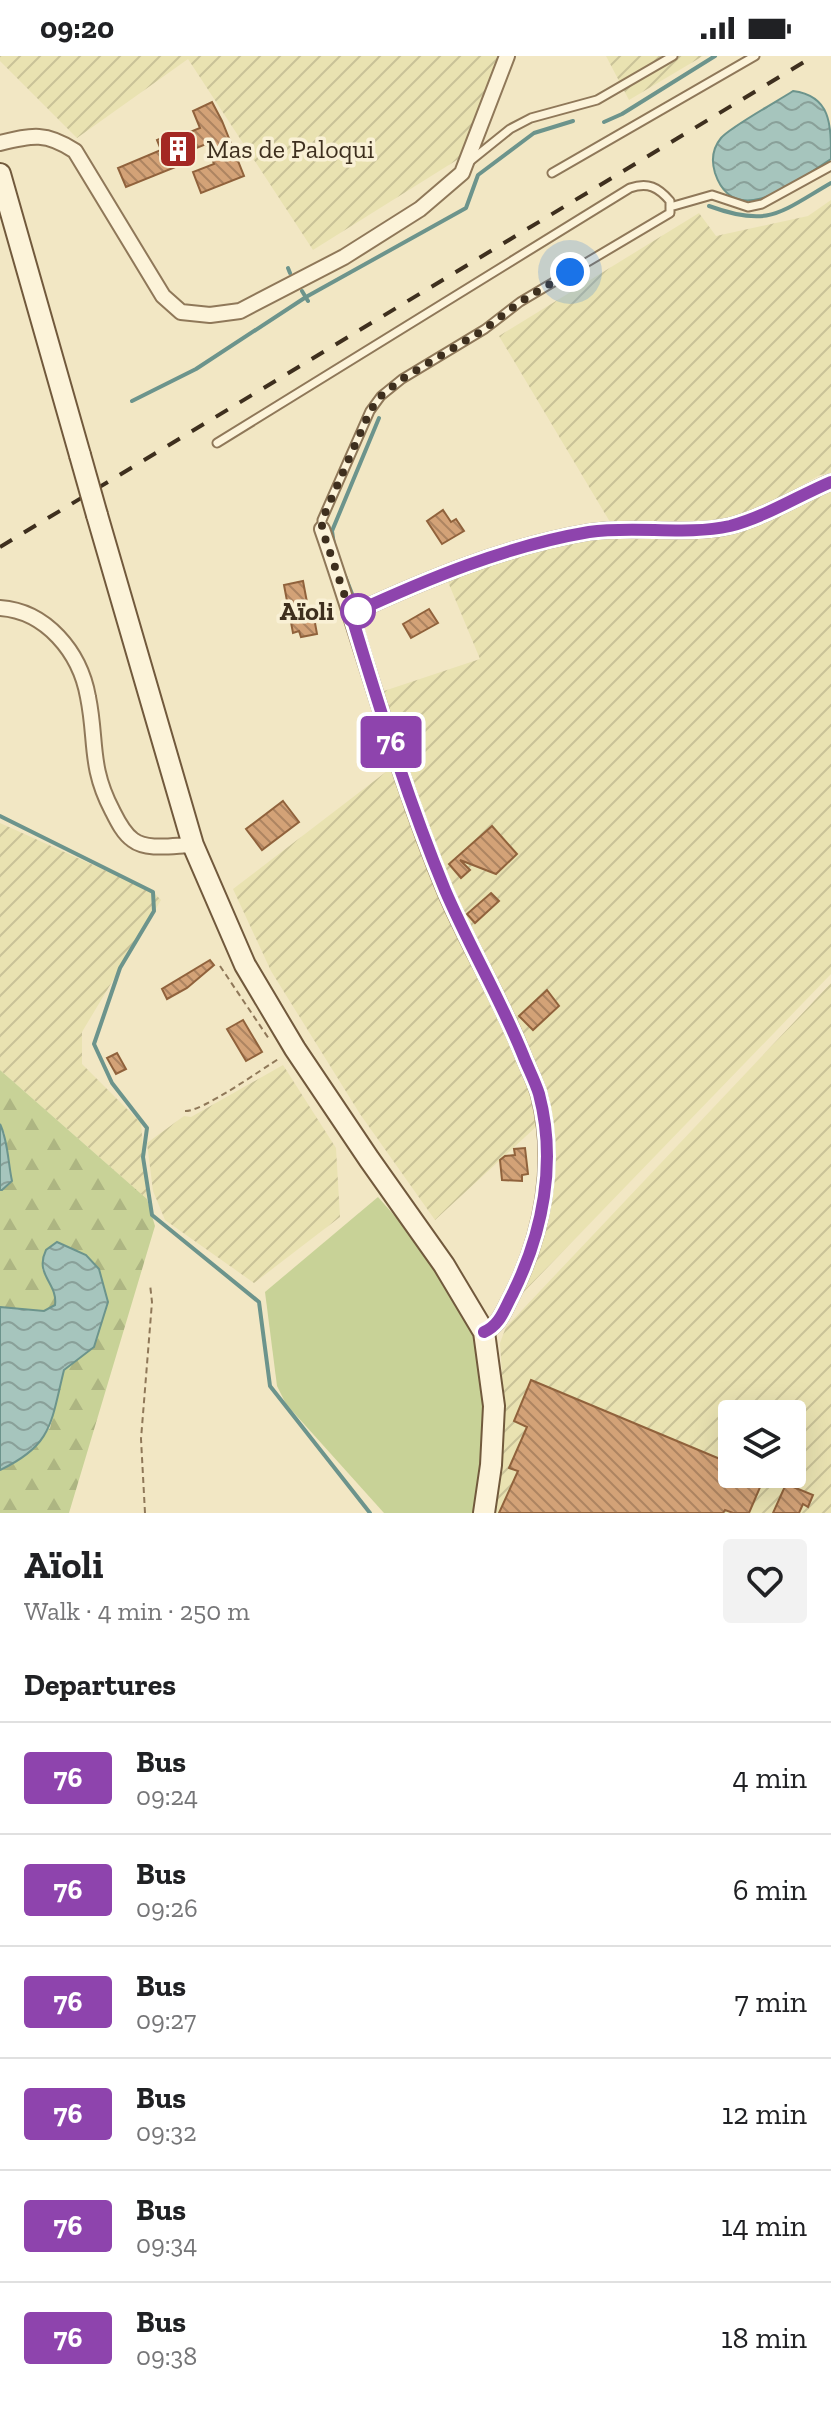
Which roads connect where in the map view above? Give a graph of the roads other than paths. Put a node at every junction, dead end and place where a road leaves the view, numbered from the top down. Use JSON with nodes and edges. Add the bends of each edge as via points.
{"nodes":[{"id":1,"x":507,"y":56,"type":"edge"},
{"id":2,"x":673,"y":56,"type":"edge"},
{"id":3,"x":755,"y":56,"type":"edge"},
{"id":4,"x":0,"y":143,"type":"edge"},
{"id":5,"x":464,"y":166,"type":"junction"},
{"id":6,"x":831,"y":166,"type":"edge"},
{"id":7,"x":552,"y":173,"type":"dead end"},
{"id":8,"x":0,"y":174,"type":"edge"},
{"id":9,"x":670,"y":207,"type":"junction"},
{"id":10,"x":217,"y":443,"type":"dead end"},
{"id":11,"x":831,"y":482,"type":"edge"},
{"id":12,"x":322,"y":529,"type":"joint"},
{"id":13,"x":0,"y":608,"type":"edge"},
{"id":14,"x":351,"y":614,"type":"junction"},
{"id":15,"x":193,"y":845,"type":"junction"},
{"id":16,"x":484,"y":1332,"type":"junction"},
{"id":17,"x":484,"y":1513,"type":"edge"}],
"edges":[{"from":1,"to":5,"type":"street"},
{"from":2,"to":5,"type":"lane","via":[[597,100],[510,129]]},
{"from":3,"to":7,"type":"lane"},
{"from":4,"to":5,"type":"street","via":[[46,136],[75,151],[163,296],[181,312],[210,315],[240,311],[344,257],[420,209]]},
{"from":6,"to":9,"type":"lane","via":[[762,204],[748,207],[712,195]]},
{"from":8,"to":15,"type":"street","bridge":true},
{"from":9,"to":10,"type":"lane","via":[[658,188],[630,188]]},
{"from":9,"to":12,"type":"lane","via":[[670,213],[520,302],[381,396]]},
{"from":11,"to":14,"type":"street","via":[[728,526],[589,532],[528,546]]},
{"from":12,"to":14,"type":"street"},
{"from":13,"to":15,"type":"street","via":[[31,614],[57,633],[76,663],[88,694],[94,765],[119,824],[145,845]]},
{"from":14,"to":16,"type":"street","via":[[446,892],[539,1094],[546,1188],[539,1229],[497,1325]]},
{"from":15,"to":16,"type":"street","via":[[245,965],[295,1049]]},
{"from":16,"to":17,"type":"street","via":[[494,1406]]}]}
